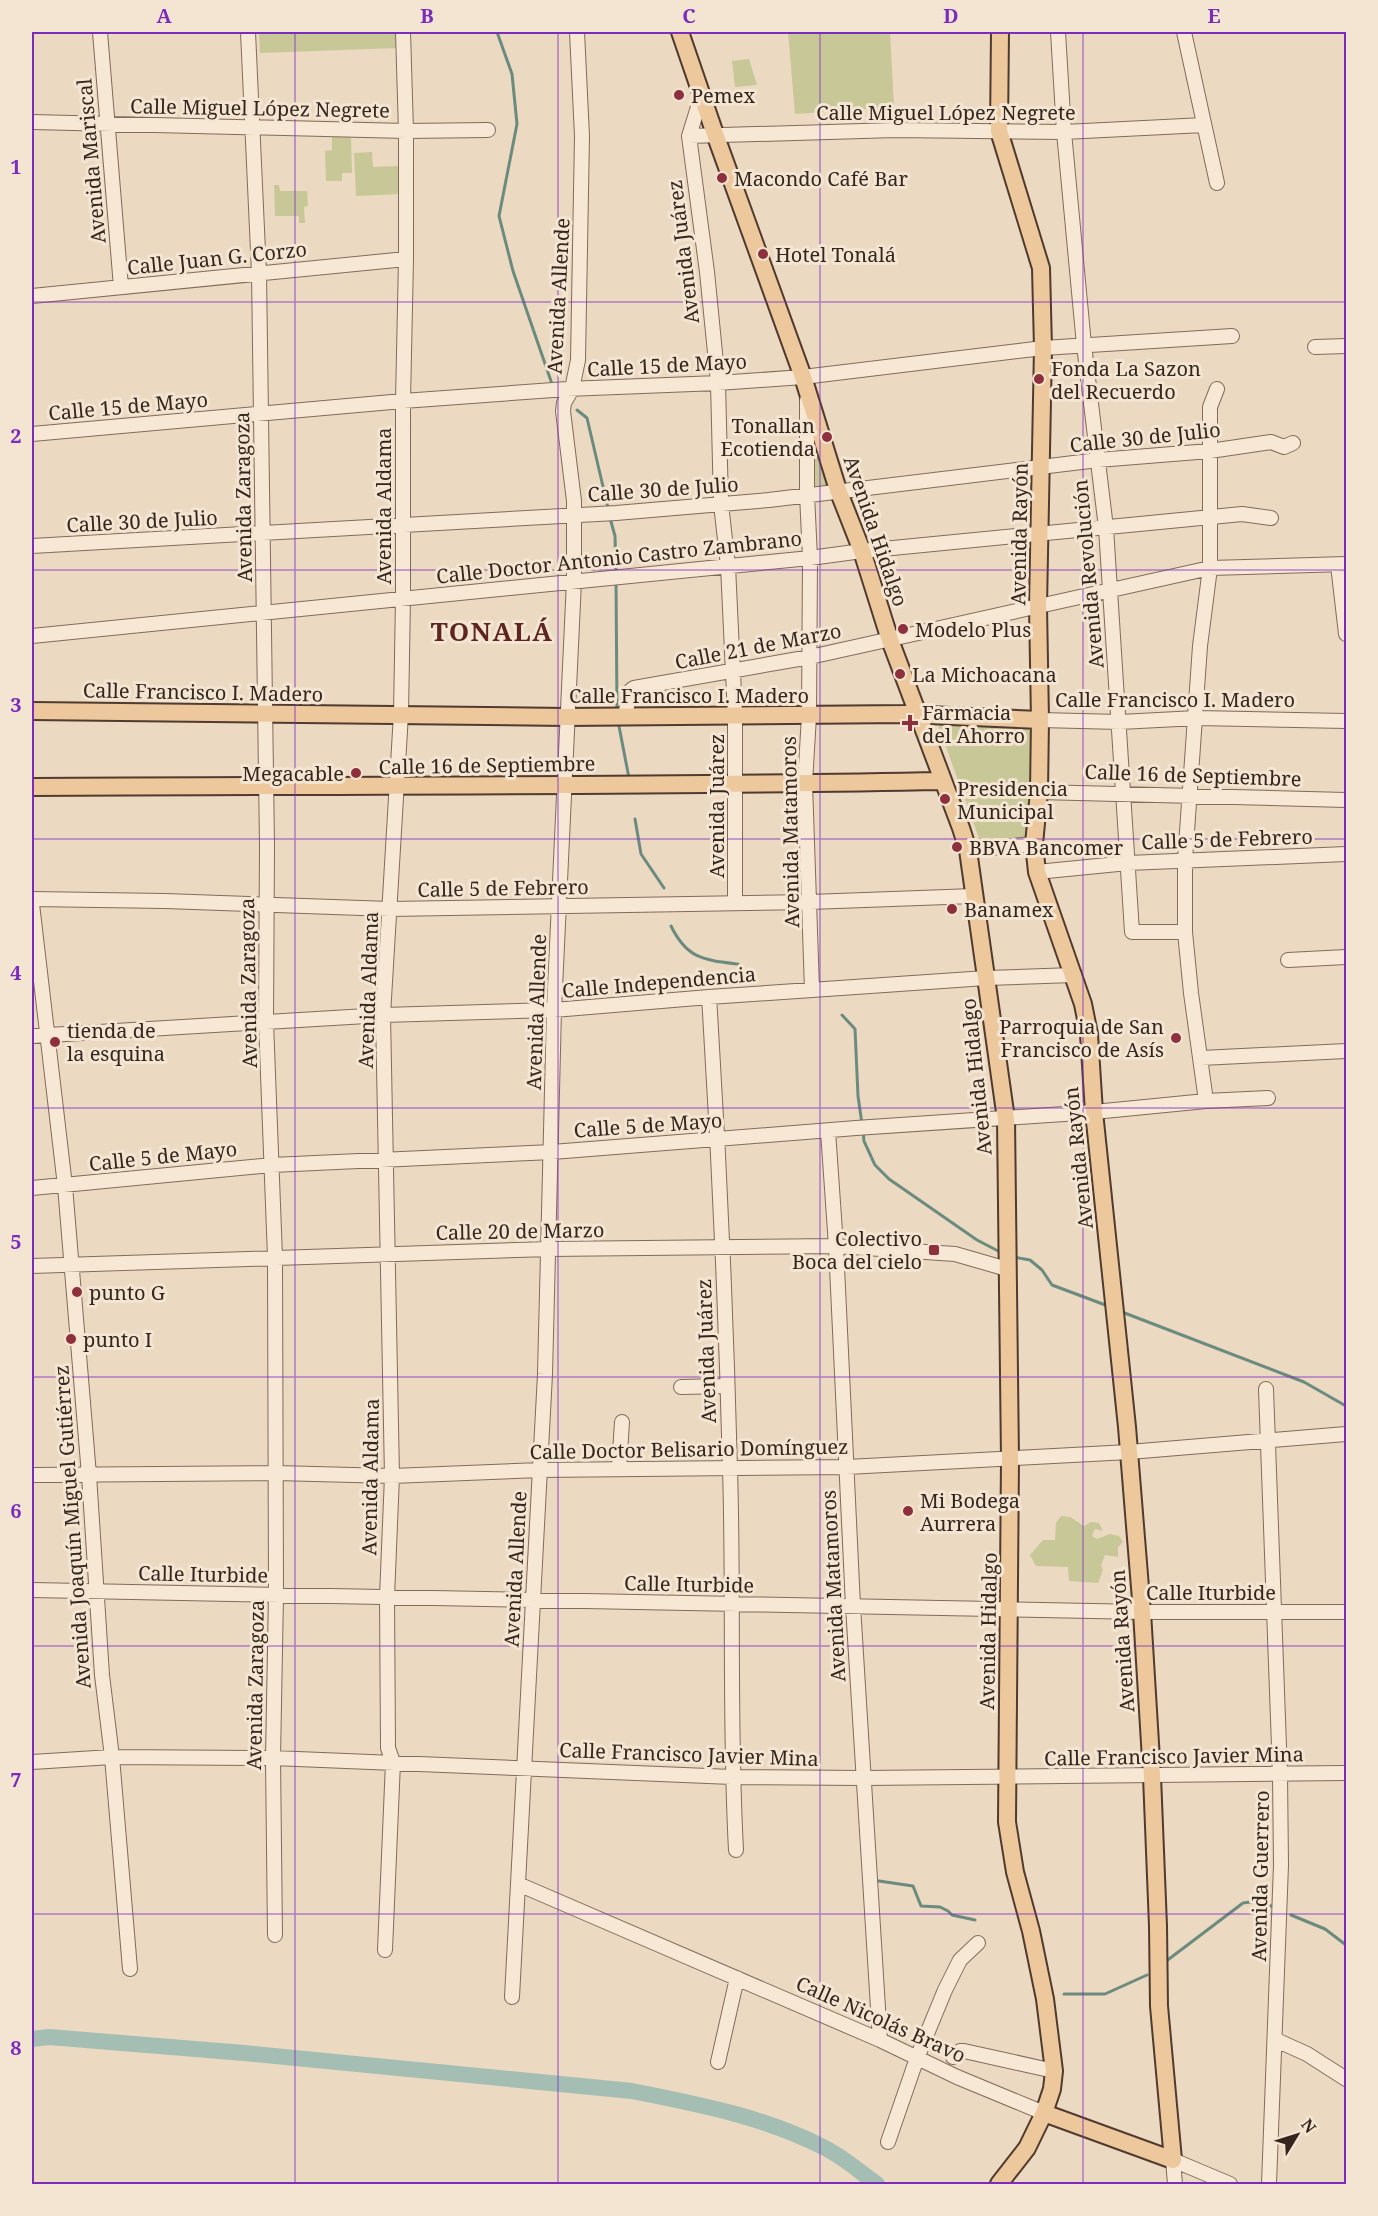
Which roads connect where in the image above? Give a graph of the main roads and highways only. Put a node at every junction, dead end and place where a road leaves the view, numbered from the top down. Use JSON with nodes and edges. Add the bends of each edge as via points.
{"nodes":[{"id":1,"x":680,"y":32,"type":"edge"},
{"id":2,"x":1000,"y":32,"type":"edge"},
{"id":3,"x":32,"y":711,"type":"edge"},
{"id":4,"x":918,"y":714,"type":"junction"},
{"id":5,"x":1040,"y":720,"type":"junction"},
{"id":6,"x":943,"y":781,"type":"junction"},
{"id":7,"x":32,"y":787,"type":"edge"},
{"id":8,"x":1044,"y":2114,"type":"junction"},
{"id":9,"x":1173,"y":2160,"type":"joint"},
{"id":10,"x":999,"y":2184,"type":"edge"}],
"edges":[{"from":1,"to":4,"type":"main road","name":"Avenida Hidalgo"},
{"from":2,"to":5,"type":"main road","name":"Avenida Rayón","via":[[999,131],[1041,268]]},
{"from":3,"to":4,"type":"main road","name":"Calle Francisco I. Madero","via":[[567,717]]},
{"from":4,"to":5,"type":"main road","name":"Calle Francisco I. Madero"},
{"from":4,"to":6,"type":"main road","name":"Avenida Hidalgo"},
{"from":5,"to":9,"type":"main road","name":"Avenida Rayón","via":[[1034,844],[1037,872],[1074,975],[1089,1034],[1129,1452],[1152,1776],[1159,2007]]},
{"from":6,"to":7,"type":"main road","name":"Calle 16 de Septiembre"},
{"from":6,"to":8,"type":"main road","name":"Avenida Hidalgo","via":[[968,850],[1006,1119],[1010,1459],[1007,1821],[1045,1999],[1054,2071]]},
{"from":8,"to":9,"type":"main road","name":"Calle Nicolás Bravo"},
{"from":8,"to":10,"type":"main road","name":"Avenida Hidalgo","via":[[1027,2148]]}]}
